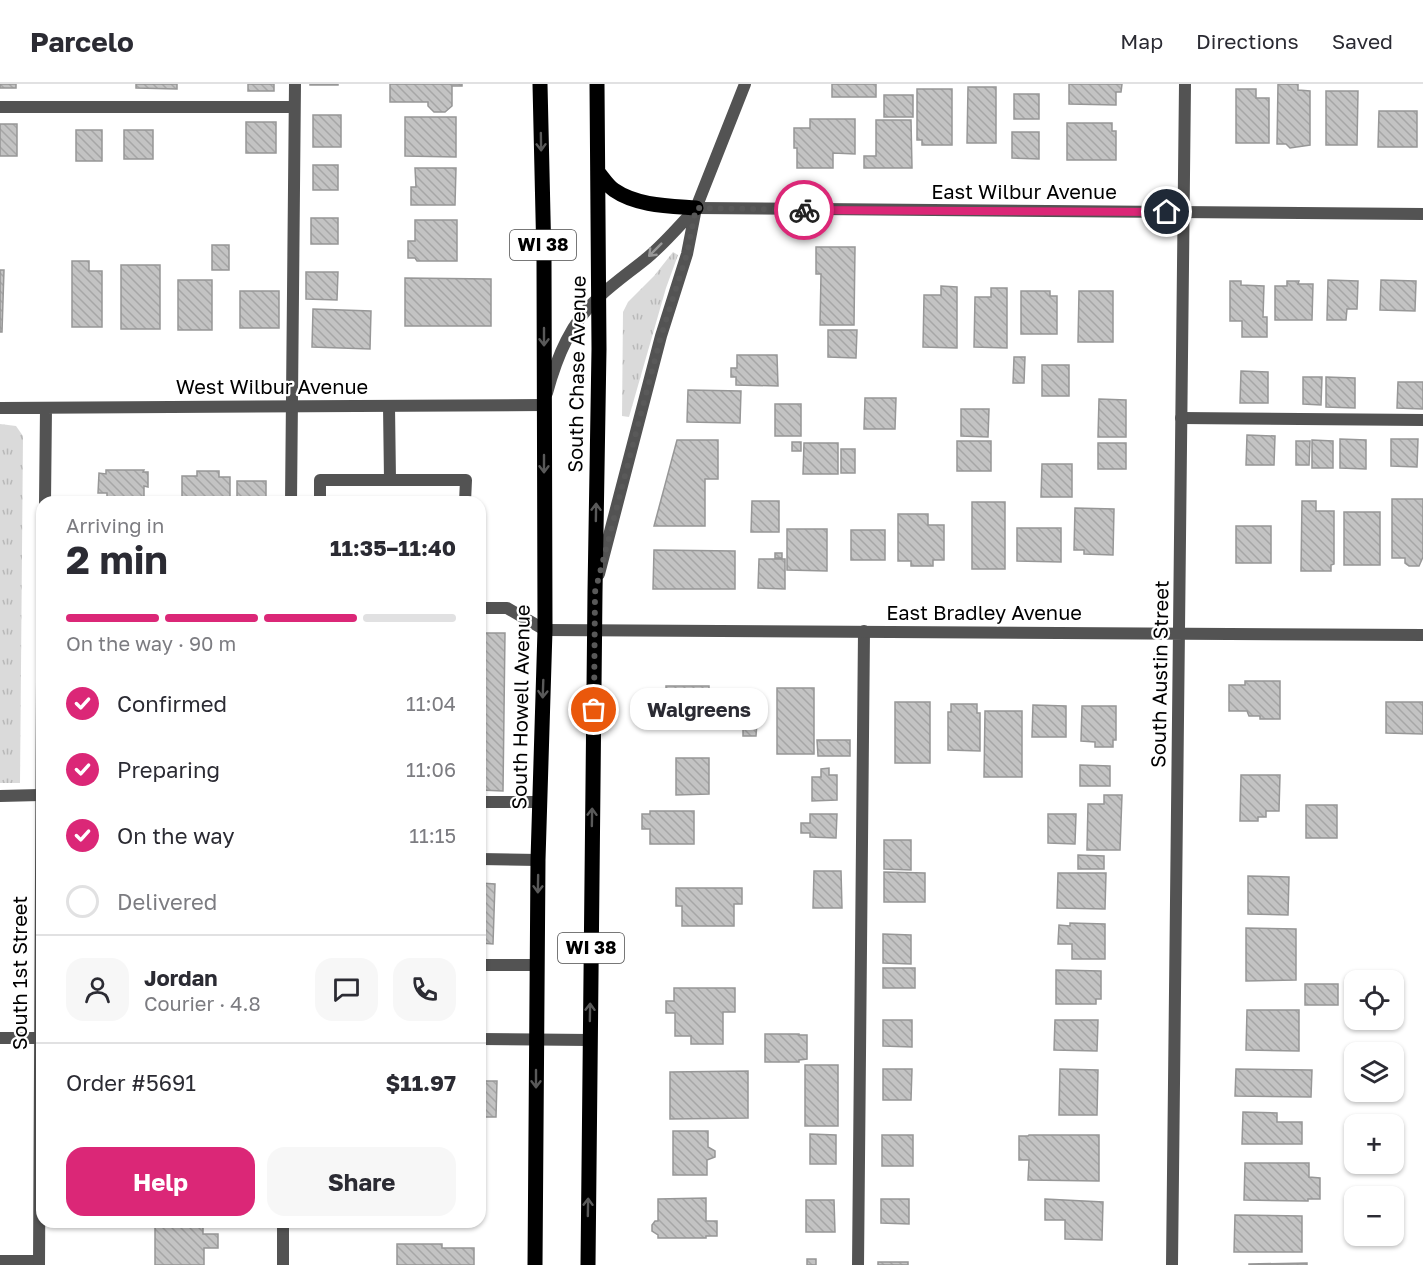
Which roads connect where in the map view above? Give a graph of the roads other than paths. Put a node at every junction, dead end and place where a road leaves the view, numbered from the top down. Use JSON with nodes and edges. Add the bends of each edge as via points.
{"nodes":[{"id":1,"x":295,"y":84,"type":"edge"},
{"id":2,"x":540,"y":84,"type":"edge"},
{"id":3,"x":597,"y":84,"type":"edge"},
{"id":4,"x":744,"y":84,"type":"edge"},
{"id":5,"x":1185,"y":84,"type":"edge"},
{"id":6,"x":0,"y":107,"type":"edge"},
{"id":7,"x":294,"y":107,"type":"junction"},
{"id":8,"x":598,"y":172,"type":"junction"},
{"id":9,"x":696,"y":208,"type":"junction"},
{"id":10,"x":1183,"y":212,"type":"junction"},
{"id":11,"x":1423,"y":214,"type":"edge"},
{"id":12,"x":599,"y":296,"type":"junction"},
{"id":13,"x":544,"y":405,"type":"junction"},
{"id":14,"x":389,"y":406,"type":"junction"},
{"id":15,"x":291,"y":407,"type":"junction"},
{"id":16,"x":0,"y":408,"type":"edge"},
{"id":17,"x":46,"y":408,"type":"junction"},
{"id":18,"x":1181,"y":418,"type":"junction"},
{"id":19,"x":1423,"y":420,"type":"edge"},
{"id":20,"x":390,"y":480,"type":"junction"},
{"id":21,"x":45,"y":496,"type":"edge"},
{"id":22,"x":291,"y":496,"type":"edge"},
{"id":23,"x":320,"y":496,"type":"edge"},
{"id":24,"x":465,"y":496,"type":"edge"},
{"id":25,"x":595,"y":592,"type":"junction"},
{"id":26,"x":486,"y":608,"type":"edge"},
{"id":27,"x":545,"y":630,"type":"junction"},
{"id":28,"x":595,"y":630,"type":"junction"},
{"id":29,"x":864,"y":631,"type":"junction"},
{"id":30,"x":1180,"y":633,"type":"junction"},
{"id":31,"x":1423,"y":635,"type":"edge"},
{"id":32,"x":0,"y":795,"type":"edge"},
{"id":33,"x":36,"y":795,"type":"edge"},
{"id":34,"x":486,"y":802,"type":"edge"},
{"id":35,"x":540,"y":802,"type":"junction"},
{"id":36,"x":486,"y":859,"type":"edge"},
{"id":37,"x":538,"y":860,"type":"junction"},
{"id":38,"x":486,"y":965,"type":"edge"},
{"id":39,"x":537,"y":965,"type":"junction"},
{"id":40,"x":0,"y":1038,"type":"edge"},
{"id":41,"x":36,"y":1038,"type":"edge"},
{"id":42,"x":486,"y":1039,"type":"edge"},
{"id":43,"x":536,"y":1040,"type":"junction"},
{"id":44,"x":590,"y":1040,"type":"junction"},
{"id":45,"x":39,"y":1228,"type":"edge"},
{"id":46,"x":283,"y":1228,"type":"edge"},
{"id":47,"x":0,"y":1261,"type":"edge"},
{"id":48,"x":39,"y":1263,"type":"edge"},
{"id":49,"x":283,"y":1265,"type":"edge"},
{"id":50,"x":535,"y":1265,"type":"edge"},
{"id":51,"x":588,"y":1265,"type":"edge"},
{"id":52,"x":858,"y":1265,"type":"edge"},
{"id":53,"x":1172,"y":1265,"type":"edge"}],
"edges":[{"from":1,"to":7,"type":"street"},
{"from":2,"to":13,"type":"main road","name":"South Chase Avenue","number":"WI 38","one_way":true},
{"from":3,"to":8,"type":"main road","name":"South Chase Avenue","number":"WI 38"},
{"from":4,"to":9,"type":"street","name":"South Howell Avenue"},
{"from":5,"to":10,"type":"street","name":"South Austin Street"},
{"from":6,"to":7,"type":"street"},
{"from":7,"to":15,"type":"street"},
{"from":8,"to":9,"type":"main road","via":[[614,190],[631,198],[653,205]]},
{"from":8,"to":12,"type":"main road","name":"South Chase Avenue","number":"WI 38"},
{"from":9,"to":10,"type":"street","name":"East Wilbur Avenue"},
{"from":9,"to":12,"type":"street","name":"South Howell Avenue","one_way":true,"via":[[649,256]]},
{"from":9,"to":25,"type":"street","name":"South Howell Avenue"},
{"from":10,"to":11,"type":"street","name":"East Wilbur Avenue"},
{"from":10,"to":18,"type":"street","name":"South Austin Street"},
{"from":12,"to":13,"type":"street","name":"South Howell Avenue","via":[[565,341]]},
{"from":25,"to":12,"type":"main road","name":"South Chase Avenue","number":"WI 38","one_way":true},
{"from":13,"to":14,"type":"street","name":"West Wilbur Avenue"},
{"from":13,"to":27,"type":"main road","name":"South Howell Avenue","number":"WI 38","one_way":true},
{"from":14,"to":15,"type":"street","name":"West Wilbur Avenue"},
{"from":14,"to":20,"type":"street"},
{"from":15,"to":17,"type":"street","name":"West Wilbur Avenue"},
{"from":15,"to":22,"type":"street"},
{"from":16,"to":17,"type":"street","name":"West Wilbur Avenue"},
{"from":17,"to":21,"type":"street"},
{"from":18,"to":19,"type":"street"},
{"from":18,"to":30,"type":"street","name":"South Austin Street"},
{"from":20,"to":23,"type":"street","via":[[320,480]]},
{"from":20,"to":24,"type":"street","via":[[466,480]]},
{"from":25,"to":28,"type":"main road","name":"South Howell Avenue","number":"WI 38"},
{"from":26,"to":27,"type":"street","via":[[507,608]]},
{"from":27,"to":28,"type":"street","name":"East Bradley Avenue"},
{"from":27,"to":35,"type":"main road","name":"South Howell Avenue","number":"WI 38","one_way":true},
{"from":28,"to":29,"type":"street","name":"East Bradley Avenue"},
{"from":44,"to":28,"type":"main road","name":"South Howell Avenue","number":"WI 38","one_way":true},
{"from":29,"to":30,"type":"street","name":"East Bradley Avenue"},
{"from":29,"to":52,"type":"street"},
{"from":30,"to":31,"type":"street","name":"East Bradley Avenue"},
{"from":30,"to":53,"type":"street","name":"South Austin Street"},
{"from":32,"to":33,"type":"street"},
{"from":34,"to":35,"type":"street"},
{"from":35,"to":37,"type":"main road","name":"South Howell Avenue","number":"WI 38"},
{"from":36,"to":37,"type":"street"},
{"from":37,"to":39,"type":"main road","name":"South Howell Avenue","number":"WI 38","one_way":true},
{"from":38,"to":39,"type":"street"},
{"from":39,"to":43,"type":"main road","name":"South Howell Avenue","number":"WI 38"},
{"from":40,"to":41,"type":"street"},
{"from":42,"to":43,"type":"street"},
{"from":43,"to":44,"type":"street"},
{"from":43,"to":50,"type":"main road","name":"South Howell Avenue","number":"WI 38","one_way":true},
{"from":51,"to":44,"type":"main road","name":"South Howell Avenue","number":"WI 38","one_way":true},
{"from":45,"to":48,"type":"street","name":"South 1st Street"},
{"from":46,"to":49,"type":"street"},
{"from":47,"to":48,"type":"street"}]}
